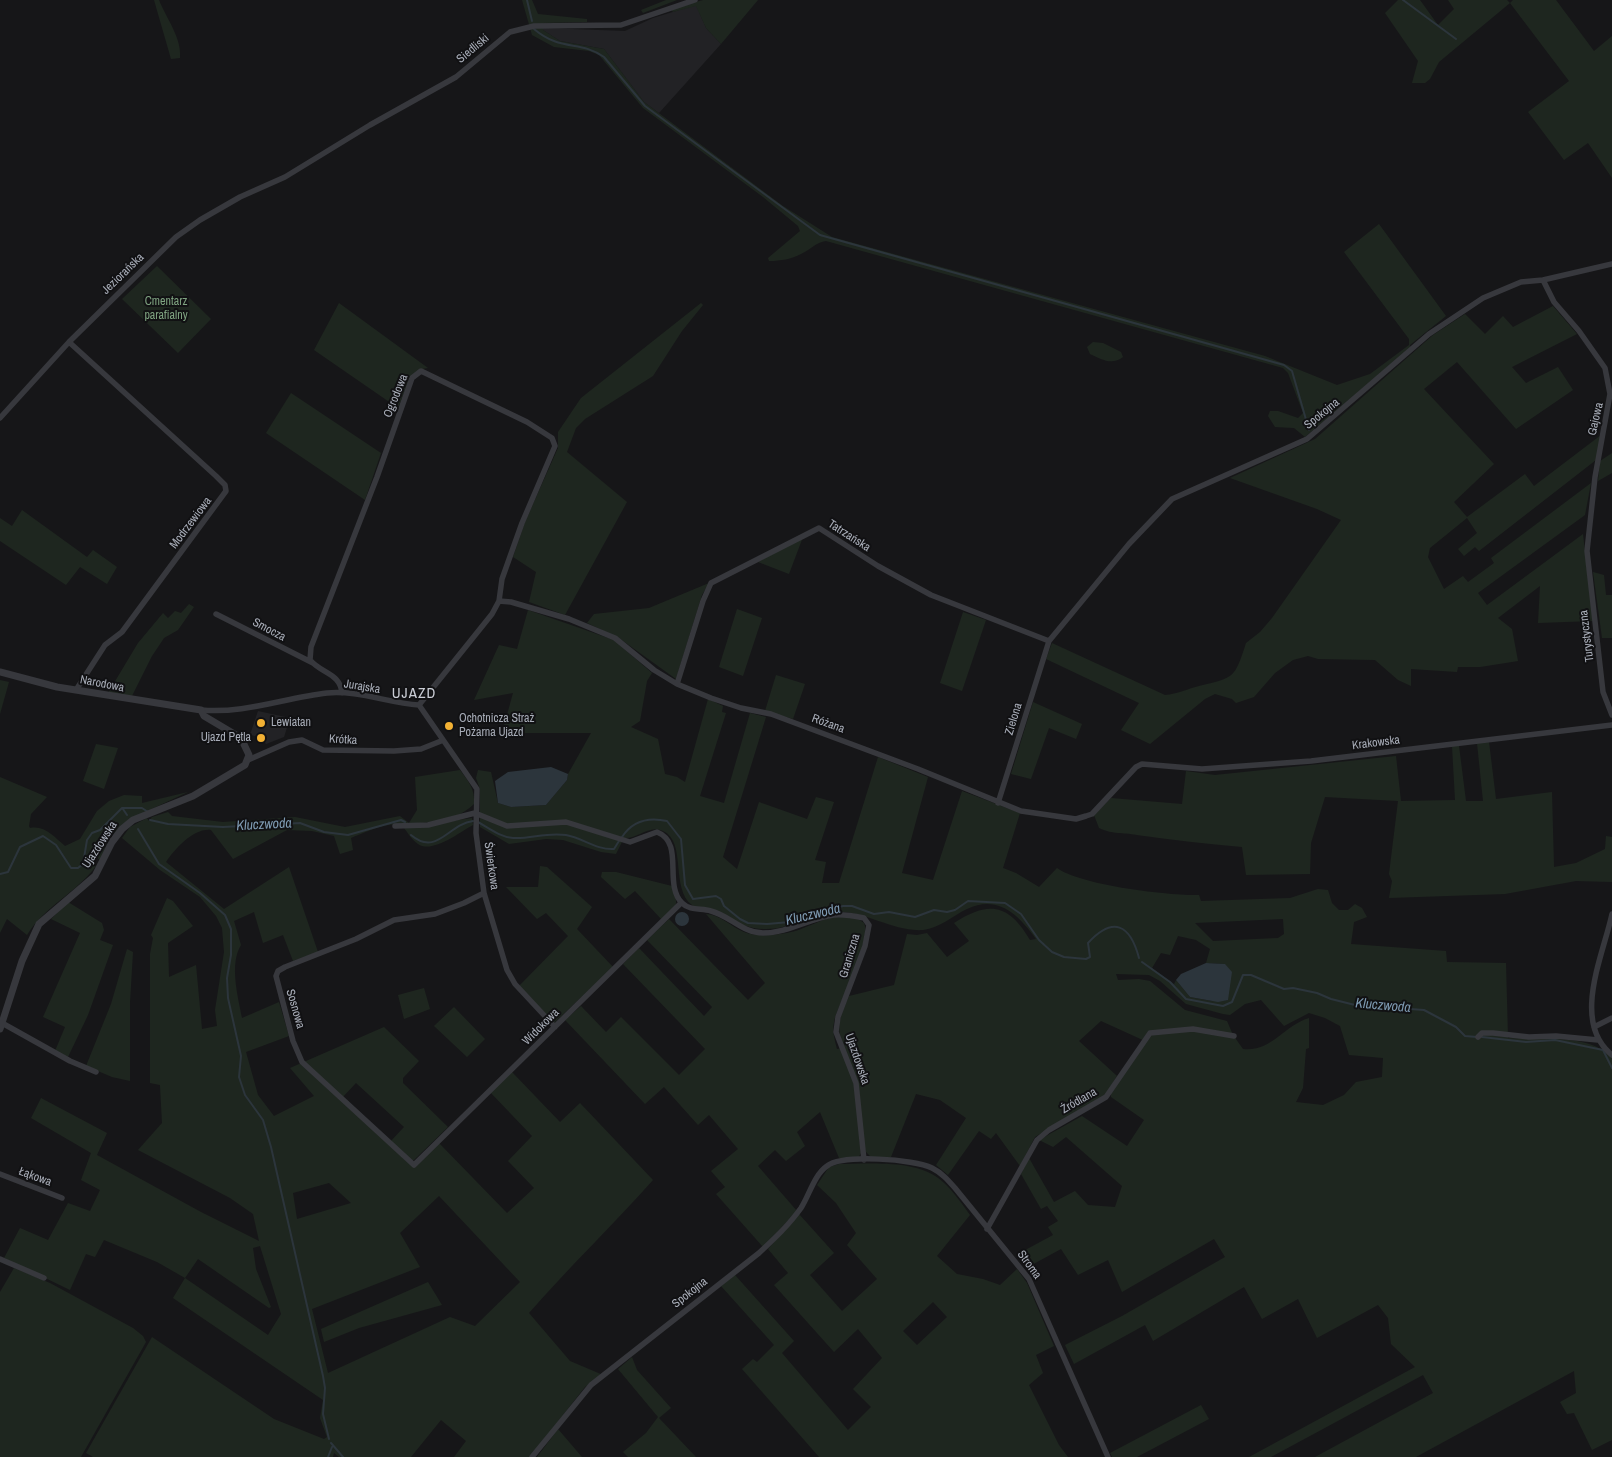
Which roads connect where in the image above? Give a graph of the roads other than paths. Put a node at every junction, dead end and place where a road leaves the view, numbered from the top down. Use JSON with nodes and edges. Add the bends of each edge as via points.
{"nodes":[{"id":1,"x":695,"y":0,"type":"edge"},
{"id":2,"x":285,"y":177,"type":"joint"},
{"id":3,"x":1612,"y":264,"type":"edge"},
{"id":4,"x":1543,"y":280,"type":"junction"},
{"id":5,"x":69,"y":342,"type":"junction"},
{"id":6,"x":0,"y":418,"type":"edge"},
{"id":7,"x":1588,"y":553,"type":"joint"},
{"id":8,"x":500,"y":601,"type":"junction"},
{"id":9,"x":216,"y":614,"type":"dead end"},
{"id":10,"x":1049,"y":641,"type":"junction"},
{"id":11,"x":313,"y":664,"type":"junction"},
{"id":12,"x":0,"y":672,"type":"edge"},
{"id":13,"x":677,"y":684,"type":"junction"},
{"id":14,"x":76,"y":690,"type":"junction"},
{"id":15,"x":342,"y":693,"type":"junction"},
{"id":16,"x":419,"y":705,"type":"junction"},
{"id":17,"x":201,"y":710,"type":"junction"},
{"id":18,"x":1612,"y":715,"type":"edge"},
{"id":19,"x":1612,"y":725,"type":"edge"},
{"id":20,"x":441,"y":741,"type":"junction"},
{"id":21,"x":248,"y":760,"type":"junction"},
{"id":22,"x":1142,"y":764,"type":"joint"},
{"id":23,"x":998,"y":803,"type":"junction"},
{"id":24,"x":475,"y":812,"type":"junction"},
{"id":25,"x":395,"y":826,"type":"dead end"},
{"id":26,"x":484,"y":892,"type":"junction"},
{"id":27,"x":681,"y":903,"type":"junction"},
{"id":28,"x":1612,"y":914,"type":"edge"},
{"id":29,"x":846,"y":998,"type":"joint"},
{"id":30,"x":1612,"y":1018,"type":"edge"},
{"id":31,"x":1,"y":1026,"type":"edge"},
{"id":32,"x":555,"y":1027,"type":"junction"},
{"id":33,"x":1594,"y":1027,"type":"junction"},
{"id":34,"x":1234,"y":1036,"type":"dead end"},
{"id":35,"x":1478,"y":1037,"type":"dead end"},
{"id":36,"x":1598,"y":1040,"type":"junction"},
{"id":37,"x":1612,"y":1055,"type":"edge"},
{"id":38,"x":96,"y":1072,"type":"dead end"},
{"id":39,"x":864,"y":1160,"type":"junction"},
{"id":40,"x":414,"y":1165,"type":"joint"},
{"id":41,"x":0,"y":1174,"type":"edge"},
{"id":42,"x":62,"y":1198,"type":"dead end"},
{"id":43,"x":987,"y":1229,"type":"junction"},
{"id":44,"x":0,"y":1259,"type":"edge"},
{"id":45,"x":44,"y":1278,"type":"dead end"},
{"id":46,"x":532,"y":1457,"type":"edge"},
{"id":47,"x":1108,"y":1457,"type":"edge"}],
"edges":[{"from":1,"to":2,"type":"street","name":"Siedliski","via":[[621,25],[534,26],[510,32],[456,77]]},
{"from":2,"to":5,"type":"street","name":"Jeziorańska","via":[[240,197],[176,237]]},
{"from":3,"to":4,"type":"street","name":"Spokojna"},
{"from":4,"to":7,"type":"street","name":"Gajowa","via":[[1554,302],[1605,368],[1610,394],[1595,477]]},
{"from":4,"to":10,"type":"street","name":"Spokojna","via":[[1521,282],[1483,298],[1430,334],[1306,439],[1172,499],[1129,544]]},
{"from":5,"to":6,"type":"street","name":"Jeziorańska"},
{"from":5,"to":14,"type":"street","name":"Modrzewiowa","via":[[216,476],[226,491],[122,632],[106,645]]},
{"from":7,"to":18,"type":"street","name":"Turystyczna","via":[[1603,692]]},
{"from":8,"to":11,"type":"street","name":"Ogrodowa","via":[[502,579],[555,441],[527,422],[421,371],[412,378],[316,633],[309,658]]},
{"from":8,"to":13,"type":"street","name":"Różana","via":[[569,619],[616,638],[654,670]]},
{"from":8,"to":16,"type":"street"},
{"from":9,"to":11,"type":"street","name":"Smocza"},
{"from":10,"to":13,"type":"street","name":"Tatrzańska","via":[[931,595],[819,528],[711,583]]},
{"from":10,"to":23,"type":"street","name":"Zielona"},
{"from":11,"to":15,"type":"street","via":[[341,683]]},
{"from":12,"to":14,"type":"street","name":"Narodowa"},
{"from":13,"to":23,"type":"street","name":"Różana","via":[[733,705],[771,714]]},
{"from":14,"to":17,"type":"street","name":"Narodowa"},
{"from":15,"to":16,"type":"street","name":"Jurajska"},
{"from":15,"to":17,"type":"street","name":"Jurajska","via":[[254,707]]},
{"from":16,"to":20,"type":"street","name":"Świerkowa"},
{"from":17,"to":21,"type":"street","via":[[204,716],[241,738],[248,750]]},
{"from":19,"to":22,"type":"street","name":"Krakowska","via":[[1311,761],[1202,769]]},
{"from":20,"to":21,"type":"street","name":"Krótka","via":[[421,749],[386,751],[323,750],[302,740],[289,742]]},
{"from":20,"to":24,"type":"street","name":"Świerkowa","via":[[477,789]]},
{"from":21,"to":31,"type":"street","name":"Ujazdowska","via":[[245,765],[193,796],[133,820],[122,829],[95,876],[39,924],[22,962]]},
{"from":22,"to":23,"type":"street","name":"Różana","via":[[1092,814],[1076,819],[1021,811]]},
{"from":24,"to":25,"type":"street","via":[[428,825]]},
{"from":24,"to":26,"type":"street","name":"Świerkowa"},
{"from":24,"to":27,"type":"street","via":[[507,826],[561,822],[620,840],[636,841],[650,832],[657,832],[670,844],[674,885]]},
{"from":26,"to":32,"type":"street","name":"Świerkowa","via":[[506,970]]},
{"from":26,"to":40,"type":"street","name":"Sosnowa","via":[[435,914],[394,920],[285,967],[276,976],[302,1062]]},
{"from":27,"to":29,"type":"street","name":"Graniczna","via":[[711,911],[742,928],[765,933],[832,915],[867,920],[865,946]]},
{"from":27,"to":32,"type":"street","name":"Widokowa"},
{"from":28,"to":33,"type":"street","via":[[1594,982]]},
{"from":29,"to":39,"type":"street","name":"Ujazdowska","via":[[836,1032],[856,1083]]},
{"from":30,"to":33,"type":"street"},
{"from":31,"to":38,"type":"street"},
{"from":32,"to":40,"type":"street","name":"Widokowa"},
{"from":33,"to":36,"type":"street"},
{"from":34,"to":43,"type":"street","name":"Źródlana","via":[[1193,1029],[1150,1033],[1106,1097],[1037,1140]]},
{"from":35,"to":36,"type":"street","via":[[1482,1033]]},
{"from":36,"to":37,"type":"street"},
{"from":39,"to":43,"type":"street","name":"Stroma","via":[[908,1162],[931,1168],[945,1176]]},
{"from":39,"to":46,"type":"street","name":"Spokojna","via":[[837,1162],[825,1168],[802,1207],[778,1236],[591,1385]]},
{"from":41,"to":42,"type":"street","name":"Łąkowa"},
{"from":43,"to":47,"type":"street","name":"Stroma","via":[[1030,1279]]},
{"from":44,"to":45,"type":"street"}]}
